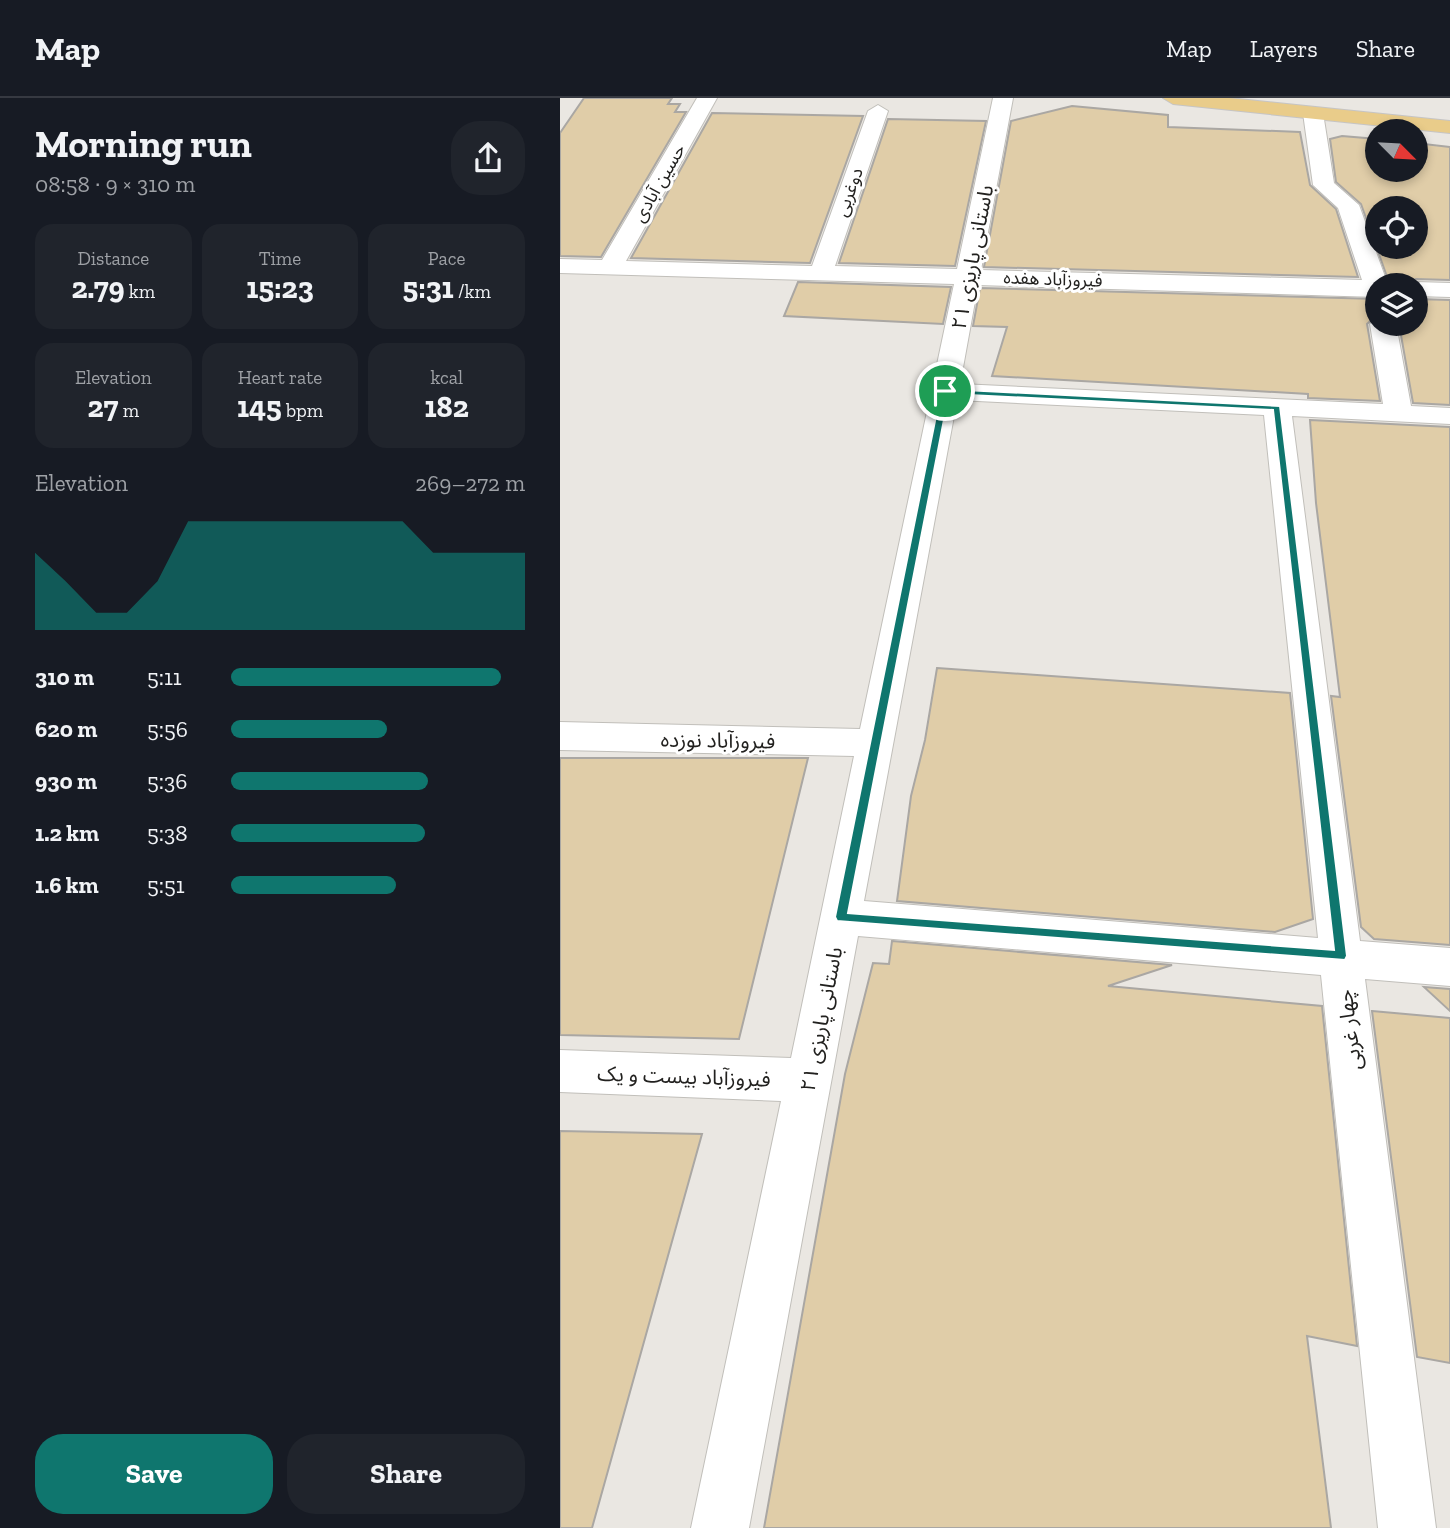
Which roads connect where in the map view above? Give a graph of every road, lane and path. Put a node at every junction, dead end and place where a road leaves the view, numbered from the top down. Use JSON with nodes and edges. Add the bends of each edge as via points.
{"nodes":[{"id":1,"x":708,"y":98,"type":"edge"},
{"id":2,"x":1003,"y":98,"type":"edge"},
{"id":3,"x":1174,"y":98,"type":"edge"},
{"id":4,"x":878,"y":111,"type":"dead end"},
{"id":5,"x":1313,"y":113,"type":"junction"},
{"id":6,"x":1450,"y":127,"type":"edge"},
{"id":7,"x":560,"y":266,"type":"edge"},
{"id":8,"x":610,"y":267,"type":"junction"},
{"id":9,"x":821,"y":273,"type":"junction"},
{"id":10,"x":1371,"y":273,"type":"edge"},
{"id":11,"x":968,"y":277,"type":"junction"},
{"id":12,"x":1365,"y":289,"type":"edge"},
{"id":13,"x":1428,"y":289,"type":"edge"},
{"id":14,"x":1450,"y":290,"type":"edge"},
{"id":15,"x":1385,"y":336,"type":"edge"},
{"id":16,"x":945,"y":391,"type":"junction"},
{"id":17,"x":1277,"y":407,"type":"junction"},
{"id":18,"x":1398,"y":413,"type":"junction"},
{"id":19,"x":1450,"y":416,"type":"edge"},
{"id":20,"x":560,"y":736,"type":"edge"},
{"id":21,"x":875,"y":743,"type":"junction"},
{"id":22,"x":841,"y":917,"type":"junction"},
{"id":23,"x":1341,"y":956,"type":"junction"},
{"id":24,"x":1450,"y":967,"type":"edge"},
{"id":25,"x":560,"y":1072,"type":"edge"},
{"id":26,"x":809,"y":1080,"type":"junction"},
{"id":27,"x":720,"y":1528,"type":"edge"},
{"id":28,"x":1407,"y":1528,"type":"edge"}],
"edges":[{"from":1,"to":8,"type":"street","name":"حسین آبادی"},
{"from":2,"to":11,"type":"street","name":"باستانی پاریزی ۲۱"},
{"from":3,"to":5,"type":"main road"},
{"from":4,"to":9,"type":"street","name":"دوغربی"},
{"from":5,"to":6,"type":"main road"},
{"from":5,"to":10,"type":"street","via":[[1324,185],[1348,205]]},
{"from":7,"to":8,"type":"street","name":"فیروزآباد هفده"},
{"from":8,"to":9,"type":"street","name":"فیروزآباد هفده"},
{"from":9,"to":11,"type":"street","name":"فیروزآباد هفده"},
{"from":11,"to":12,"type":"street","name":"فیروزآباد هفده"},
{"from":11,"to":16,"type":"street","name":"باستانی پاریزی ۲۱"},
{"from":13,"to":14,"type":"street"},
{"from":15,"to":18,"type":"street"},
{"from":16,"to":17,"type":"street"},
{"from":16,"to":21,"type":"street","name":"باستانی پاریزی ۲۱"},
{"from":17,"to":18,"type":"street"},
{"from":17,"to":23,"type":"street","name":"چهار غربی"},
{"from":18,"to":19,"type":"street"},
{"from":20,"to":21,"type":"street","name":"فیروزآباد نوزده"},
{"from":21,"to":22,"type":"street","name":"باستانی پاریزی ۲۱"},
{"from":22,"to":23,"type":"street"},
{"from":22,"to":26,"type":"street","name":"باستانی پاریزی ۲۱"},
{"from":23,"to":24,"type":"street"},
{"from":23,"to":28,"type":"street","name":"چهار غربی"},
{"from":25,"to":26,"type":"street","name":"فیروزآباد بیست و یک"},
{"from":26,"to":27,"type":"street","name":"باستانی پاریزی ۲۱"}]}
